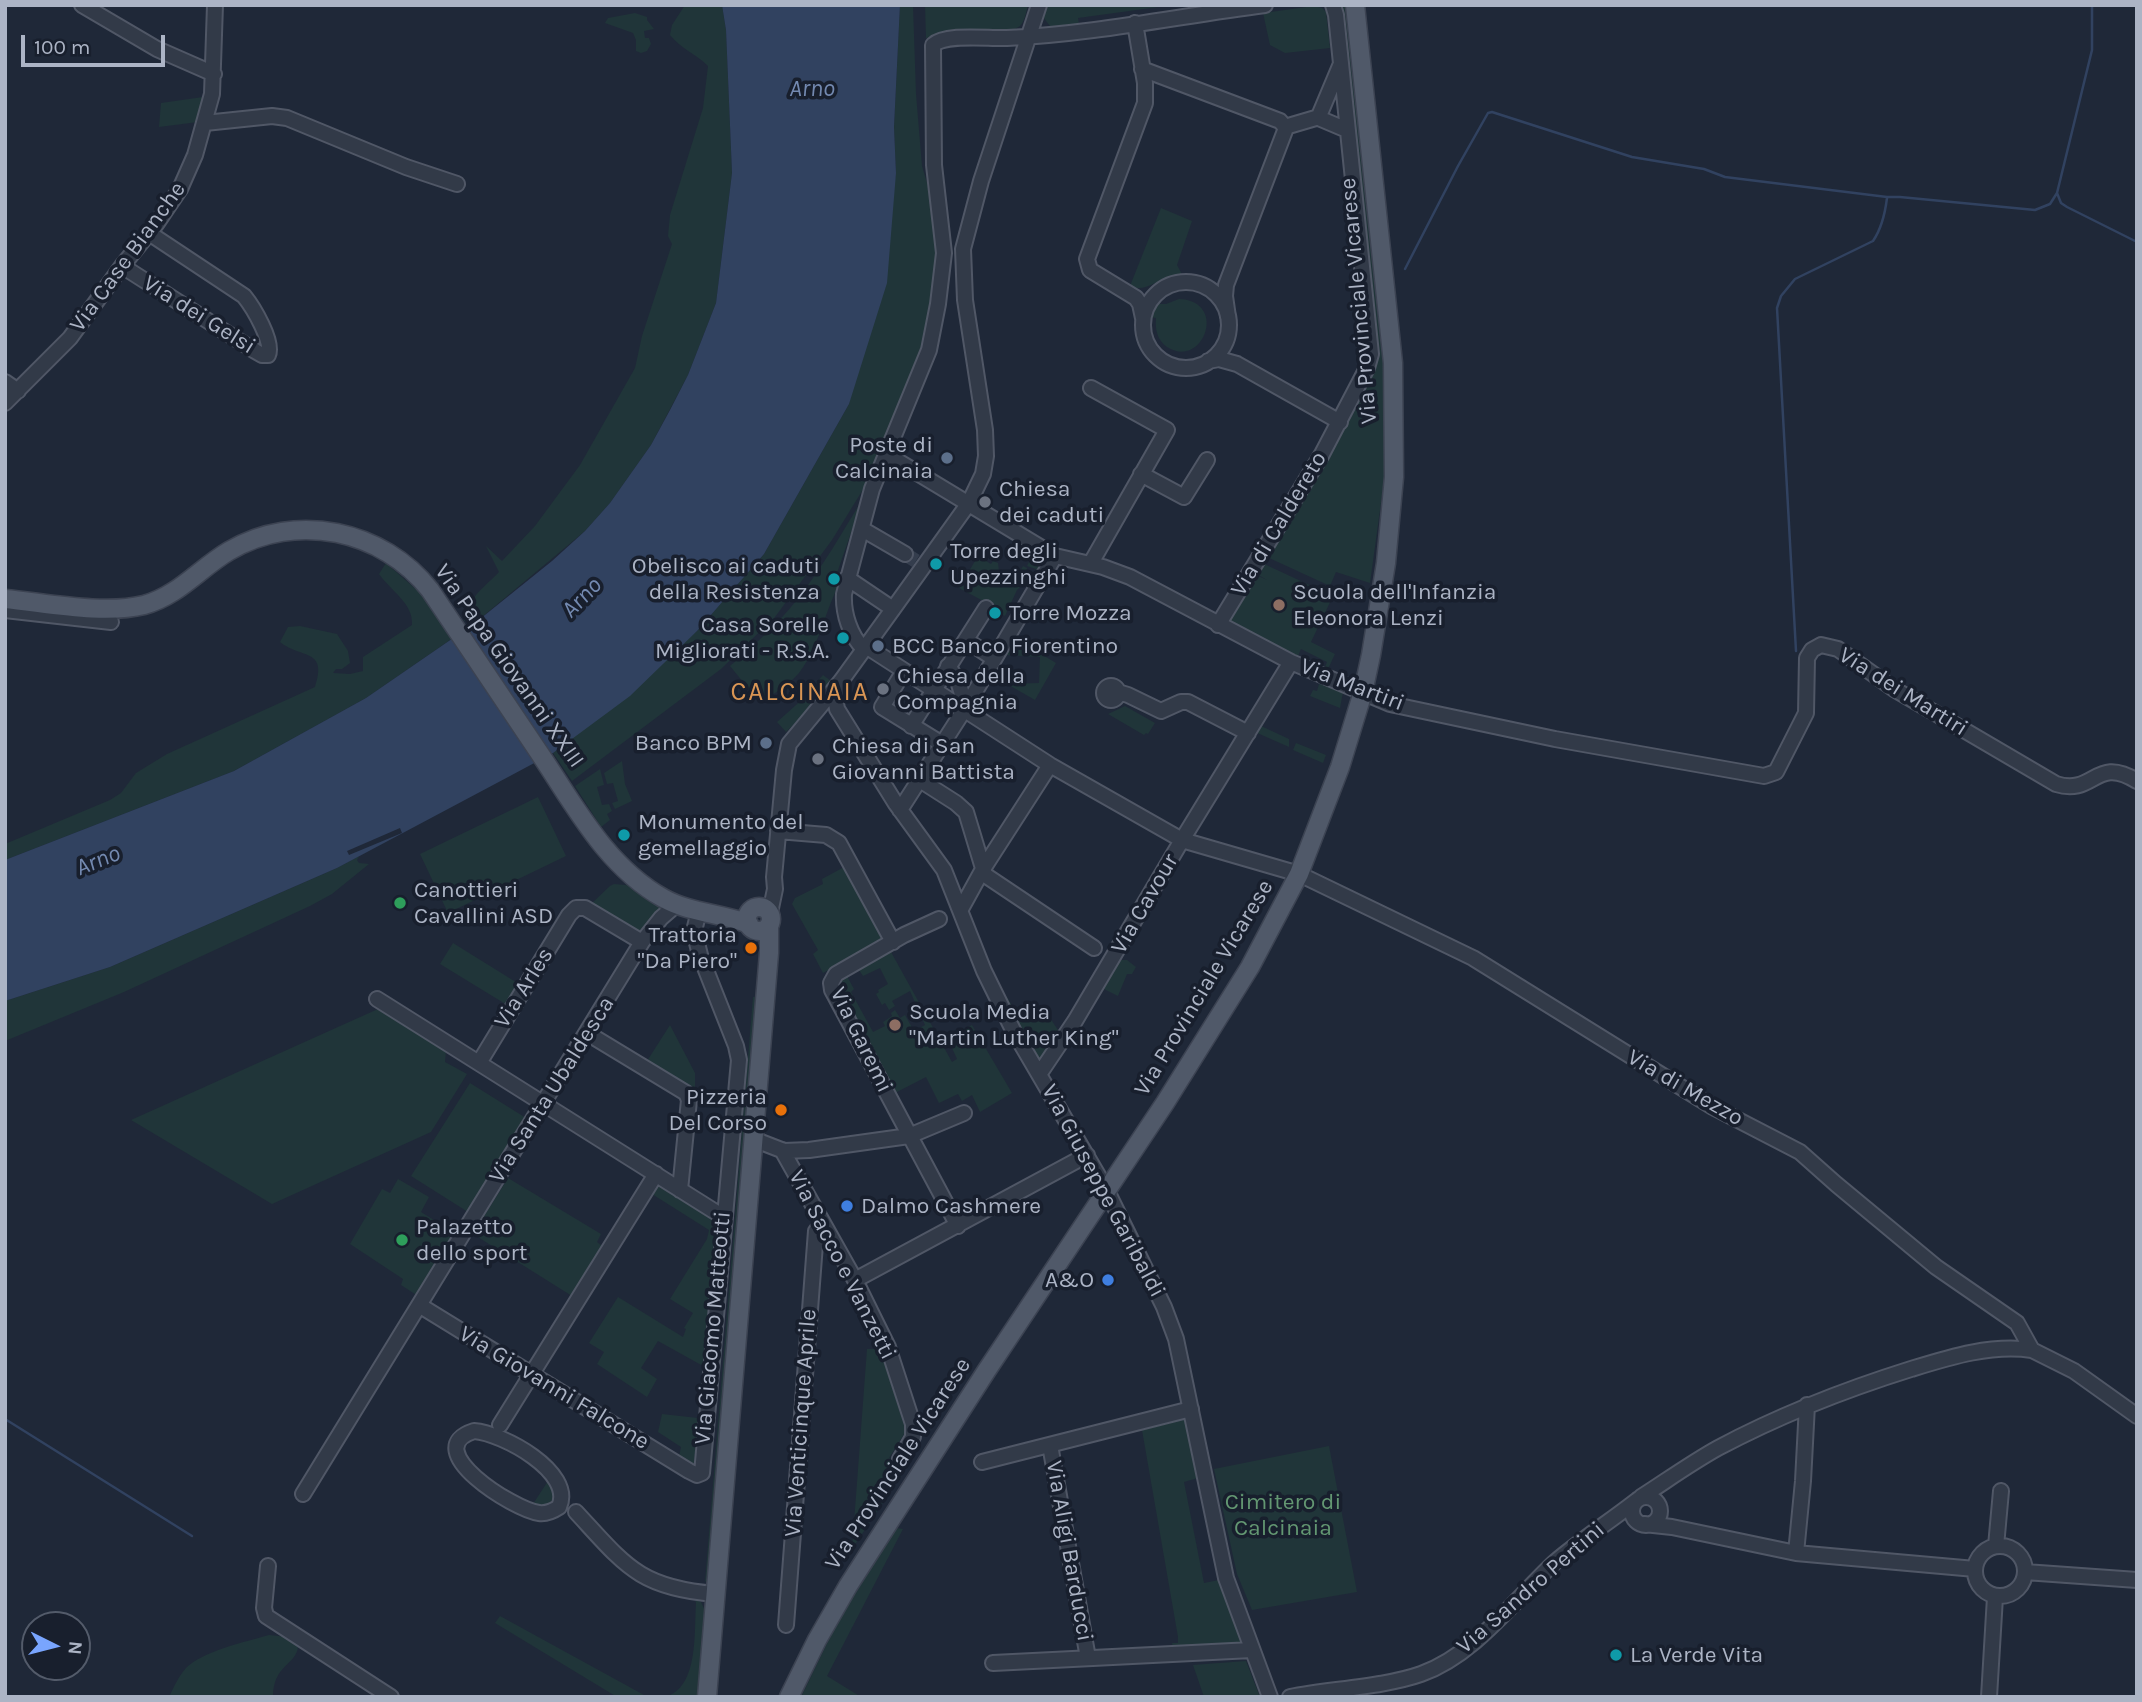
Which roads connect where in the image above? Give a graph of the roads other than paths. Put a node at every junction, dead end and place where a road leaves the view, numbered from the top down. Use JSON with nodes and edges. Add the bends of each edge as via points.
{"nodes":[{"id":1,"x":82,"y":5,"type":"edge"},
{"id":2,"x":215,"y":5,"type":"edge"},
{"id":3,"x":1038,"y":5,"type":"edge"},
{"id":4,"x":1265,"y":5,"type":"edge"},
{"id":5,"x":1333,"y":5,"type":"edge"},
{"id":6,"x":1354,"y":5,"type":"edge"},
{"id":7,"x":1135,"y":23,"type":"junction"},
{"id":8,"x":1030,"y":36,"type":"junction"},
{"id":9,"x":1341,"y":65,"type":"junction"},
{"id":10,"x":1142,"y":69,"type":"junction"},
{"id":11,"x":214,"y":74,"type":"junction"},
{"id":12,"x":1319,"y":117,"type":"junction"},
{"id":13,"x":205,"y":123,"type":"junction"},
{"id":14,"x":1285,"y":127,"type":"junction"},
{"id":15,"x":1347,"y":130,"type":"junction"},
{"id":16,"x":457,"y":184,"type":"dead end"},
{"id":17,"x":939,"y":196,"type":"junction"},
{"id":18,"x":149,"y":233,"type":"junction"},
{"id":19,"x":962,"y":249,"type":"junction"},
{"id":20,"x":122,"y":266,"type":"junction"},
{"id":21,"x":1143,"y":318,"type":"junction"},
{"id":22,"x":1228,"y":322,"type":"junction"},
{"id":23,"x":1208,"y":361,"type":"junction"},
{"id":24,"x":1237,"y":364,"type":"junction"},
{"id":25,"x":11,"y":386,"type":"edge"},
{"id":26,"x":1091,"y":388,"type":"dead end"},
{"id":27,"x":5,"y":403,"type":"edge"},
{"id":28,"x":1340,"y":422,"type":"junction"},
{"id":29,"x":886,"y":454,"type":"junction"},
{"id":30,"x":1207,"y":460,"type":"dead end"},
{"id":31,"x":1141,"y":474,"type":"junction"},
{"id":32,"x":969,"y":503,"type":"junction"},
{"id":33,"x":862,"y":530,"type":"junction"},
{"id":34,"x":1055,"y":556,"type":"junction"},
{"id":35,"x":915,"y":560,"type":"junction"},
{"id":36,"x":1091,"y":564,"type":"junction"},
{"id":37,"x":847,"y":578,"type":"junction"},
{"id":38,"x":5,"y":599,"type":"edge"},
{"id":39,"x":986,"y":608,"type":"dead end"},
{"id":40,"x":5,"y":610,"type":"edge"},
{"id":41,"x":893,"y":610,"type":"junction"},
{"id":42,"x":111,"y":622,"type":"dead end"},
{"id":43,"x":1218,"y":625,"type":"junction"},
{"id":44,"x":966,"y":640,"type":"junction"},
{"id":45,"x":865,"y":648,"type":"junction"},
{"id":46,"x":993,"y":658,"type":"junction"},
{"id":47,"x":1292,"y":662,"type":"junction"},
{"id":48,"x":948,"y":666,"type":"junction"},
{"id":49,"x":904,"y":671,"type":"junction"},
{"id":50,"x":837,"y":686,"type":"junction"},
{"id":51,"x":933,"y":690,"type":"junction"},
{"id":52,"x":1118,"y":692,"type":"dead end"},
{"id":53,"x":1363,"y":692,"type":"junction"},
{"id":54,"x":965,"y":708,"type":"junction"},
{"id":55,"x":846,"y":723,"type":"junction"},
{"id":56,"x":911,"y":726,"type":"junction"},
{"id":57,"x":1248,"y":733,"type":"junction"},
{"id":58,"x":797,"y":734,"type":"junction"},
{"id":59,"x":942,"y":744,"type":"junction"},
{"id":60,"x":1050,"y":765,"type":"junction"},
{"id":61,"x":1750,"y":775,"type":"joint"},
{"id":62,"x":920,"y":780,"type":"junction"},
{"id":63,"x":2137,"y":781,"type":"edge"},
{"id":64,"x":900,"y":810,"type":"junction"},
{"id":65,"x":778,"y":831,"type":"junction"},
{"id":66,"x":1182,"y":840,"type":"junction"},
{"id":67,"x":983,"y":869,"type":"junction"},
{"id":68,"x":1299,"y":874,"type":"junction"},
{"id":69,"x":676,"y":905,"type":"junction"},
{"id":70,"x":961,"y":909,"type":"junction"},
{"id":71,"x":708,"y":912,"type":"junction"},
{"id":72,"x":759,"y":919,"type":"junction"},
{"id":73,"x":939,"y":919,"type":"dead end"},
{"id":74,"x":642,"y":942,"type":"junction"},
{"id":75,"x":892,"y":942,"type":"junction"},
{"id":76,"x":1094,"y":948,"type":"dead end"},
{"id":77,"x":377,"y":999,"type":"dead end"},
{"id":78,"x":587,"y":1033,"type":"junction"},
{"id":79,"x":479,"y":1063,"type":"junction"},
{"id":80,"x":1040,"y":1073,"type":"junction"},
{"id":81,"x":544,"y":1104,"type":"junction"},
{"id":82,"x":964,"y":1113,"type":"dead end"},
{"id":83,"x":909,"y":1136,"type":"junction"},
{"id":84,"x":753,"y":1139,"type":"junction"},
{"id":85,"x":782,"y":1150,"type":"junction"},
{"id":86,"x":1087,"y":1155,"type":"junction"},
{"id":87,"x":656,"y":1174,"type":"junction"},
{"id":88,"x":1106,"y":1189,"type":"junction"},
{"id":89,"x":680,"y":1190,"type":"junction"},
{"id":90,"x":725,"y":1218,"type":"junction"},
{"id":91,"x":822,"y":1224,"type":"junction"},
{"id":92,"x":958,"y":1226,"type":"junction"},
{"id":93,"x":855,"y":1280,"type":"junction"},
{"id":94,"x":419,"y":1305,"type":"junction"},
{"id":95,"x":2032,"y":1350,"type":"junction"},
{"id":96,"x":533,"y":1374,"type":"junction"},
{"id":97,"x":1807,"y":1405,"type":"junction"},
{"id":98,"x":1191,"y":1409,"type":"junction"},
{"id":99,"x":2137,"y":1416,"type":"edge"},
{"id":100,"x":500,"y":1424,"type":"junction"},
{"id":101,"x":486,"y":1433,"type":"junction"},
{"id":102,"x":508,"y":1442,"type":"junction"},
{"id":103,"x":1051,"y":1445,"type":"junction"},
{"id":104,"x":900,"y":1459,"type":"dead end"},
{"id":105,"x":982,"y":1462,"type":"dead end"},
{"id":106,"x":1661,"y":1484,"type":"junction"},
{"id":107,"x":2001,"y":1491,"type":"dead end"},
{"id":108,"x":303,"y":1494,"type":"dead end"},
{"id":109,"x":562,"y":1494,"type":"junction"},
{"id":110,"x":1638,"y":1499,"type":"junction"},
{"id":111,"x":1659,"y":1506,"type":"junction"},
{"id":112,"x":553,"y":1511,"type":"junction"},
{"id":113,"x":576,"y":1512,"type":"junction"},
{"id":114,"x":1611,"y":1520,"type":"junction"},
{"id":115,"x":1641,"y":1523,"type":"junction"},
{"id":116,"x":1672,"y":1527,"type":"junction"},
{"id":117,"x":1996,"y":1546,"type":"junction"},
{"id":118,"x":1796,"y":1553,"type":"junction"},
{"id":119,"x":268,"y":1566,"type":"dead end"},
{"id":120,"x":1975,"y":1569,"type":"junction"},
{"id":121,"x":2025,"y":1572,"type":"junction"},
{"id":122,"x":2137,"y":1580,"type":"edge"},
{"id":123,"x":715,"y":1594,"type":"junction"},
{"id":124,"x":1994,"y":1597,"type":"junction"},
{"id":125,"x":786,"y":1626,"type":"dead end"},
{"id":126,"x":1252,"y":1650,"type":"junction"},
{"id":127,"x":1088,"y":1658,"type":"junction"},
{"id":128,"x":993,"y":1663,"type":"dead end"},
{"id":129,"x":790,"y":1696,"type":"edge"},
{"id":130,"x":391,"y":1697,"type":"edge"},
{"id":131,"x":707,"y":1697,"type":"edge"},
{"id":132,"x":1270,"y":1697,"type":"edge"},
{"id":133,"x":1290,"y":1697,"type":"edge"},
{"id":134,"x":1989,"y":1697,"type":"edge"}],
"edges":[{"from":1,"to":11,"type":"street","via":[[157,49]]},
{"from":2,"to":11,"type":"street","name":"Via Case Bianche"},
{"from":3,"to":8,"type":"street"},
{"from":4,"to":7,"type":"street"},
{"from":5,"to":9,"type":"street","name":"Via di Caldereto"},
{"from":6,"to":53,"type":"main road","name":"Via Provinciale Vicarese","via":[[1388,309],[1395,415],[1386,563]]},
{"from":7,"to":8,"type":"street"},
{"from":7,"to":10,"type":"street"},
{"from":8,"to":17,"type":"street","via":[[944,39],[933,45],[934,165]]},
{"from":8,"to":19,"type":"street"},
{"from":9,"to":12,"type":"street"},
{"from":9,"to":15,"type":"street","name":"Via di Caldereto"},
{"from":10,"to":14,"type":"street","via":[[1280,121]]},
{"from":10,"to":21,"type":"street","via":[[1144,103],[1087,264],[1136,298]]},
{"from":11,"to":13,"type":"street","name":"Via Case Bianche"},
{"from":12,"to":14,"type":"street"},
{"from":12,"to":15,"type":"street"},
{"from":13,"to":16,"type":"street","via":[[288,118]]},
{"from":13,"to":18,"type":"street","name":"Via Case Bianche","via":[[180,189]]},
{"from":14,"to":22,"type":"street","via":[[1226,285]]},
{"from":15,"to":28,"type":"street","name":"Via di Caldereto","via":[[1371,354]]},
{"from":17,"to":19,"type":"street"},
{"from":17,"to":29,"type":"street","via":[[944,253],[934,326],[929,350]]},
{"from":18,"to":20,"type":"street","name":"Via Case Bianche"},
{"from":18,"to":20,"type":"street","name":"Via dei Gelsi","via":[[244,296],[270,346],[268,355]]},
{"from":19,"to":32,"type":"street","via":[[986,443],[984,470]]},
{"from":20,"to":25,"type":"street","name":"Via Case Bianche","via":[[70,338]]},
{"from":21,"to":22,"type":"street","via":[[1156,294],[1170,284],[1184,282],[1213,292],[1222,302]]},
{"from":21,"to":23,"type":"street","via":[[1147,342],[1162,360],[1183,367]]},
{"from":22,"to":23,"type":"street","via":[[1221,348]]},
{"from":22,"to":24,"type":"street","via":[[1229,352]]},
{"from":23,"to":24,"type":"street"},
{"from":24,"to":28,"type":"street"},
{"from":25,"to":27,"type":"street","name":"Via Case Bianche"},
{"from":26,"to":31,"type":"street","via":[[1167,430]]},
{"from":28,"to":43,"type":"street","name":"Via di Caldereto"},
{"from":29,"to":32,"type":"street","name":"Via Martiri"},
{"from":29,"to":33,"type":"street"},
{"from":30,"to":31,"type":"street","via":[[1184,497]]},
{"from":31,"to":36,"type":"street"},
{"from":32,"to":34,"type":"street","name":"Via Martiri"},
{"from":32,"to":35,"type":"street"},
{"from":33,"to":35,"type":"street"},
{"from":33,"to":37,"type":"street"},
{"from":34,"to":36,"type":"street","name":"Via Martiri"},
{"from":34,"to":46,"type":"street"},
{"from":35,"to":41,"type":"street"},
{"from":36,"to":43,"type":"street","name":"Via Martiri","via":[[1130,577]]},
{"from":37,"to":41,"type":"street"},
{"from":37,"to":45,"type":"street","via":[[845,613],[854,636]]},
{"from":38,"to":69,"type":"main road","name":"Via Papa Giovanni XXIII","via":[[106,608],[144,604],[177,590],[216,559],[249,541],[273,534],[321,531],[357,537],[392,554],[421,579],[620,866]]},
{"from":39,"to":44,"type":"street"},
{"from":40,"to":42,"type":"street"},
{"from":41,"to":45,"type":"street"},
{"from":43,"to":47,"type":"street","name":"Via Martiri"},
{"from":44,"to":46,"type":"street"},
{"from":44,"to":48,"type":"street"},
{"from":45,"to":49,"type":"street","name":"Via di Mezzo"},
{"from":45,"to":50,"type":"street"},
{"from":46,"to":54,"type":"street"},
{"from":47,"to":53,"type":"street","name":"Via Martiri"},
{"from":47,"to":57,"type":"street","name":"Via Cavour"},
{"from":48,"to":51,"type":"street"},
{"from":48,"to":54,"type":"street","via":[[958,681]]},
{"from":49,"to":51,"type":"street","name":"Via di Mezzo"},
{"from":49,"to":56,"type":"street","via":[[882,708]]},
{"from":50,"to":55,"type":"street","name":"Via Giuseppe Garibaldi","via":[[836,704]]},
{"from":50,"to":58,"type":"street"},
{"from":51,"to":54,"type":"street","name":"Via di Mezzo"},
{"from":51,"to":56,"type":"street"},
{"from":52,"to":57,"type":"street","via":[[1159,711],[1188,702]]},
{"from":53,"to":61,"type":"street","name":"Via Martiri","via":[[1396,706],[1488,726]]},
{"from":53,"to":68,"type":"main road","name":"Via Provinciale Vicarese"},
{"from":54,"to":59,"type":"street"},
{"from":54,"to":60,"type":"street","name":"Via di Mezzo"},
{"from":55,"to":58,"type":"street","via":[[822,715]]},
{"from":55,"to":64,"type":"street","name":"Via Giuseppe Garibaldi"},
{"from":56,"to":59,"type":"street"},
{"from":57,"to":66,"type":"street","name":"Via Cavour"},
{"from":58,"to":65,"type":"street","via":[[787,748]]},
{"from":59,"to":62,"type":"street"},
{"from":60,"to":66,"type":"street","name":"Via di Mezzo"},
{"from":60,"to":67,"type":"street"},
{"from":61,"to":63,"type":"street","name":"Via dei Martiri","via":[[1767,776],[1779,768],[1806,713],[1809,653],[1825,645],[1847,654],[1894,689],[2056,784],[2077,786],[2112,771]]},
{"from":62,"to":64,"type":"street"},
{"from":62,"to":67,"type":"street","via":[[966,813]]},
{"from":64,"to":70,"type":"street","name":"Via Giuseppe Garibaldi","via":[[944,870]]},
{"from":65,"to":72,"type":"street","via":[[774,877]]},
{"from":65,"to":75,"type":"street","via":[[826,835],[839,843]]},
{"from":66,"to":68,"type":"street","name":"Via di Mezzo"},
{"from":66,"to":80,"type":"street","name":"Via Cavour"},
{"from":67,"to":70,"type":"street"},
{"from":67,"to":76,"type":"street","via":[[985,875]]},
{"from":68,"to":88,"type":"main road","name":"Via Provinciale Vicarese","via":[[1234,995]]},
{"from":68,"to":95,"type":"street","name":"Via di Mezzo","via":[[1473,958],[1713,1107],[1800,1152],[1893,1231],[2017,1323]]},
{"from":69,"to":71,"type":"main road","name":"Via Papa Giovanni XXIII"},
{"from":69,"to":74,"type":"street","name":"Via Santa Ubaldesca"},
{"from":70,"to":80,"type":"street","name":"Via Giuseppe Garibaldi","via":[[984,971]]},
{"from":71,"to":72,"type":"main road","name":"Via Papa Giovanni XXIII"},
{"from":71,"to":90,"type":"street","via":[[694,931],[699,955],[739,1060]]},
{"from":72,"to":84,"type":"main road","name":"Via Giacomo Matteotti","via":[[767,963]]},
{"from":73,"to":75,"type":"street","name":"Via Garemi"},
{"from":74,"to":78,"type":"street","name":"Via Santa Ubaldesca"},
{"from":74,"to":79,"type":"street","name":"Via Arles","via":[[585,908],[576,908]]},
{"from":75,"to":83,"type":"street","name":"Via Garemi","via":[[836,974],[831,983]]},
{"from":77,"to":79,"type":"street"},
{"from":78,"to":81,"type":"street","name":"Via Santa Ubaldesca"},
{"from":78,"to":89,"type":"street","via":[[687,1093]]},
{"from":79,"to":81,"type":"street"},
{"from":80,"to":86,"type":"street","name":"Via Giuseppe Garibaldi"},
{"from":81,"to":87,"type":"street"},
{"from":81,"to":94,"type":"street","name":"Via Santa Ubaldesca"},
{"from":82,"to":83,"type":"street"},
{"from":83,"to":85,"type":"street"},
{"from":83,"to":92,"type":"street"},
{"from":84,"to":85,"type":"street"},
{"from":84,"to":123,"type":"main road","name":"Via Giacomo Matteotti"},
{"from":85,"to":91,"type":"street","name":"Via Sacco e Vanzetti"},
{"from":86,"to":88,"type":"street","name":"Via Giuseppe Garibaldi"},
{"from":86,"to":92,"type":"street"},
{"from":87,"to":89,"type":"street"},
{"from":87,"to":96,"type":"street"},
{"from":88,"to":98,"type":"street","name":"Via Giuseppe Garibaldi","via":[[1170,1321]]},
{"from":88,"to":129,"type":"main road","name":"Via Provinciale Vicarese","via":[[848,1586]]},
{"from":89,"to":90,"type":"street"},
{"from":90,"to":96,"type":"street","name":"Via Giovanni Falcone","via":[[702,1473],[689,1471]]},
{"from":91,"to":93,"type":"street","name":"Via Sacco e Vanzetti"},
{"from":91,"to":125,"type":"street","name":"Via Venticinque Aprile","via":[[816,1231]]},
{"from":92,"to":93,"type":"street"},
{"from":93,"to":104,"type":"street","name":"Via Sacco e Vanzetti","via":[[888,1346],[914,1424],[913,1437]]},
{"from":94,"to":96,"type":"street","name":"Via Giovanni Falcone"},
{"from":94,"to":108,"type":"street","name":"Via Santa Ubaldesca"},
{"from":95,"to":97,"type":"street","name":"Via Sandro Pertini","via":[[2000,1348],[1935,1362]]},
{"from":95,"to":99,"type":"street","via":[[2074,1371]]},
{"from":96,"to":100,"type":"street"},
{"from":97,"to":106,"type":"street","name":"Via Sandro Pertini","via":[[1716,1449]]},
{"from":97,"to":118,"type":"street"},
{"from":98,"to":103,"type":"street","name":"Via Aligi Barducci"},
{"from":98,"to":126,"type":"street","name":"Via Giuseppe Garibaldi","via":[[1226,1578]]},
{"from":100,"to":101,"type":"street"},
{"from":100,"to":102,"type":"street"},
{"from":101,"to":102,"type":"street"},
{"from":101,"to":112,"type":"street","via":[[469,1432],[459,1442],[457,1454],[466,1469],[526,1510]]},
{"from":102,"to":109,"type":"street","via":[[546,1467]]},
{"from":103,"to":105,"type":"street","name":"Via Aligi Barducci"},
{"from":103,"to":127,"type":"street","name":"Via Aligi Barducci"},
{"from":106,"to":110,"type":"street","name":"Via Sandro Pertini"},
{"from":106,"to":111,"type":"street"},
{"from":107,"to":117,"type":"street"},
{"from":109,"to":112,"type":"street"},
{"from":109,"to":113,"type":"street"},
{"from":110,"to":111,"type":"street","via":[[1651,1498]]},
{"from":110,"to":114,"type":"street","name":"Via Sandro Pertini"},
{"from":110,"to":115,"type":"street","via":[[1632,1512]]},
{"from":111,"to":115,"type":"street","via":[[1654,1522]]},
{"from":111,"to":116,"type":"street"},
{"from":112,"to":113,"type":"street"},
{"from":113,"to":123,"type":"street","via":[[641,1575],[669,1588]]},
{"from":114,"to":115,"type":"street","name":"Via Sandro Pertini"},
{"from":114,"to":133,"type":"street","name":"Via Sandro Pertini","via":[[1580,1542],[1484,1632],[1439,1665],[1401,1679]]},
{"from":115,"to":116,"type":"street","name":"Via Sandro Pertini"},
{"from":116,"to":118,"type":"street","name":"Via Sandro Pertini"},
{"from":117,"to":120,"type":"street","via":[[1982,1553]]},
{"from":117,"to":121,"type":"street","via":[[2015,1551]]},
{"from":118,"to":120,"type":"street","name":"Via Sandro Pertini"},
{"from":119,"to":130,"type":"street","via":[[265,1616]]},
{"from":120,"to":124,"type":"street","via":[[1982,1589]]},
{"from":121,"to":122,"type":"street"},
{"from":121,"to":124,"type":"street","via":[[2017,1590]]},
{"from":123,"to":131,"type":"main road","name":"Via Giacomo Matteotti"},
{"from":124,"to":134,"type":"street"},
{"from":126,"to":127,"type":"street","name":"Via Aligi Barducci"},
{"from":126,"to":132,"type":"street","name":"Via Giuseppe Garibaldi"},
{"from":127,"to":128,"type":"street","name":"Via Aligi Barducci"}]}
